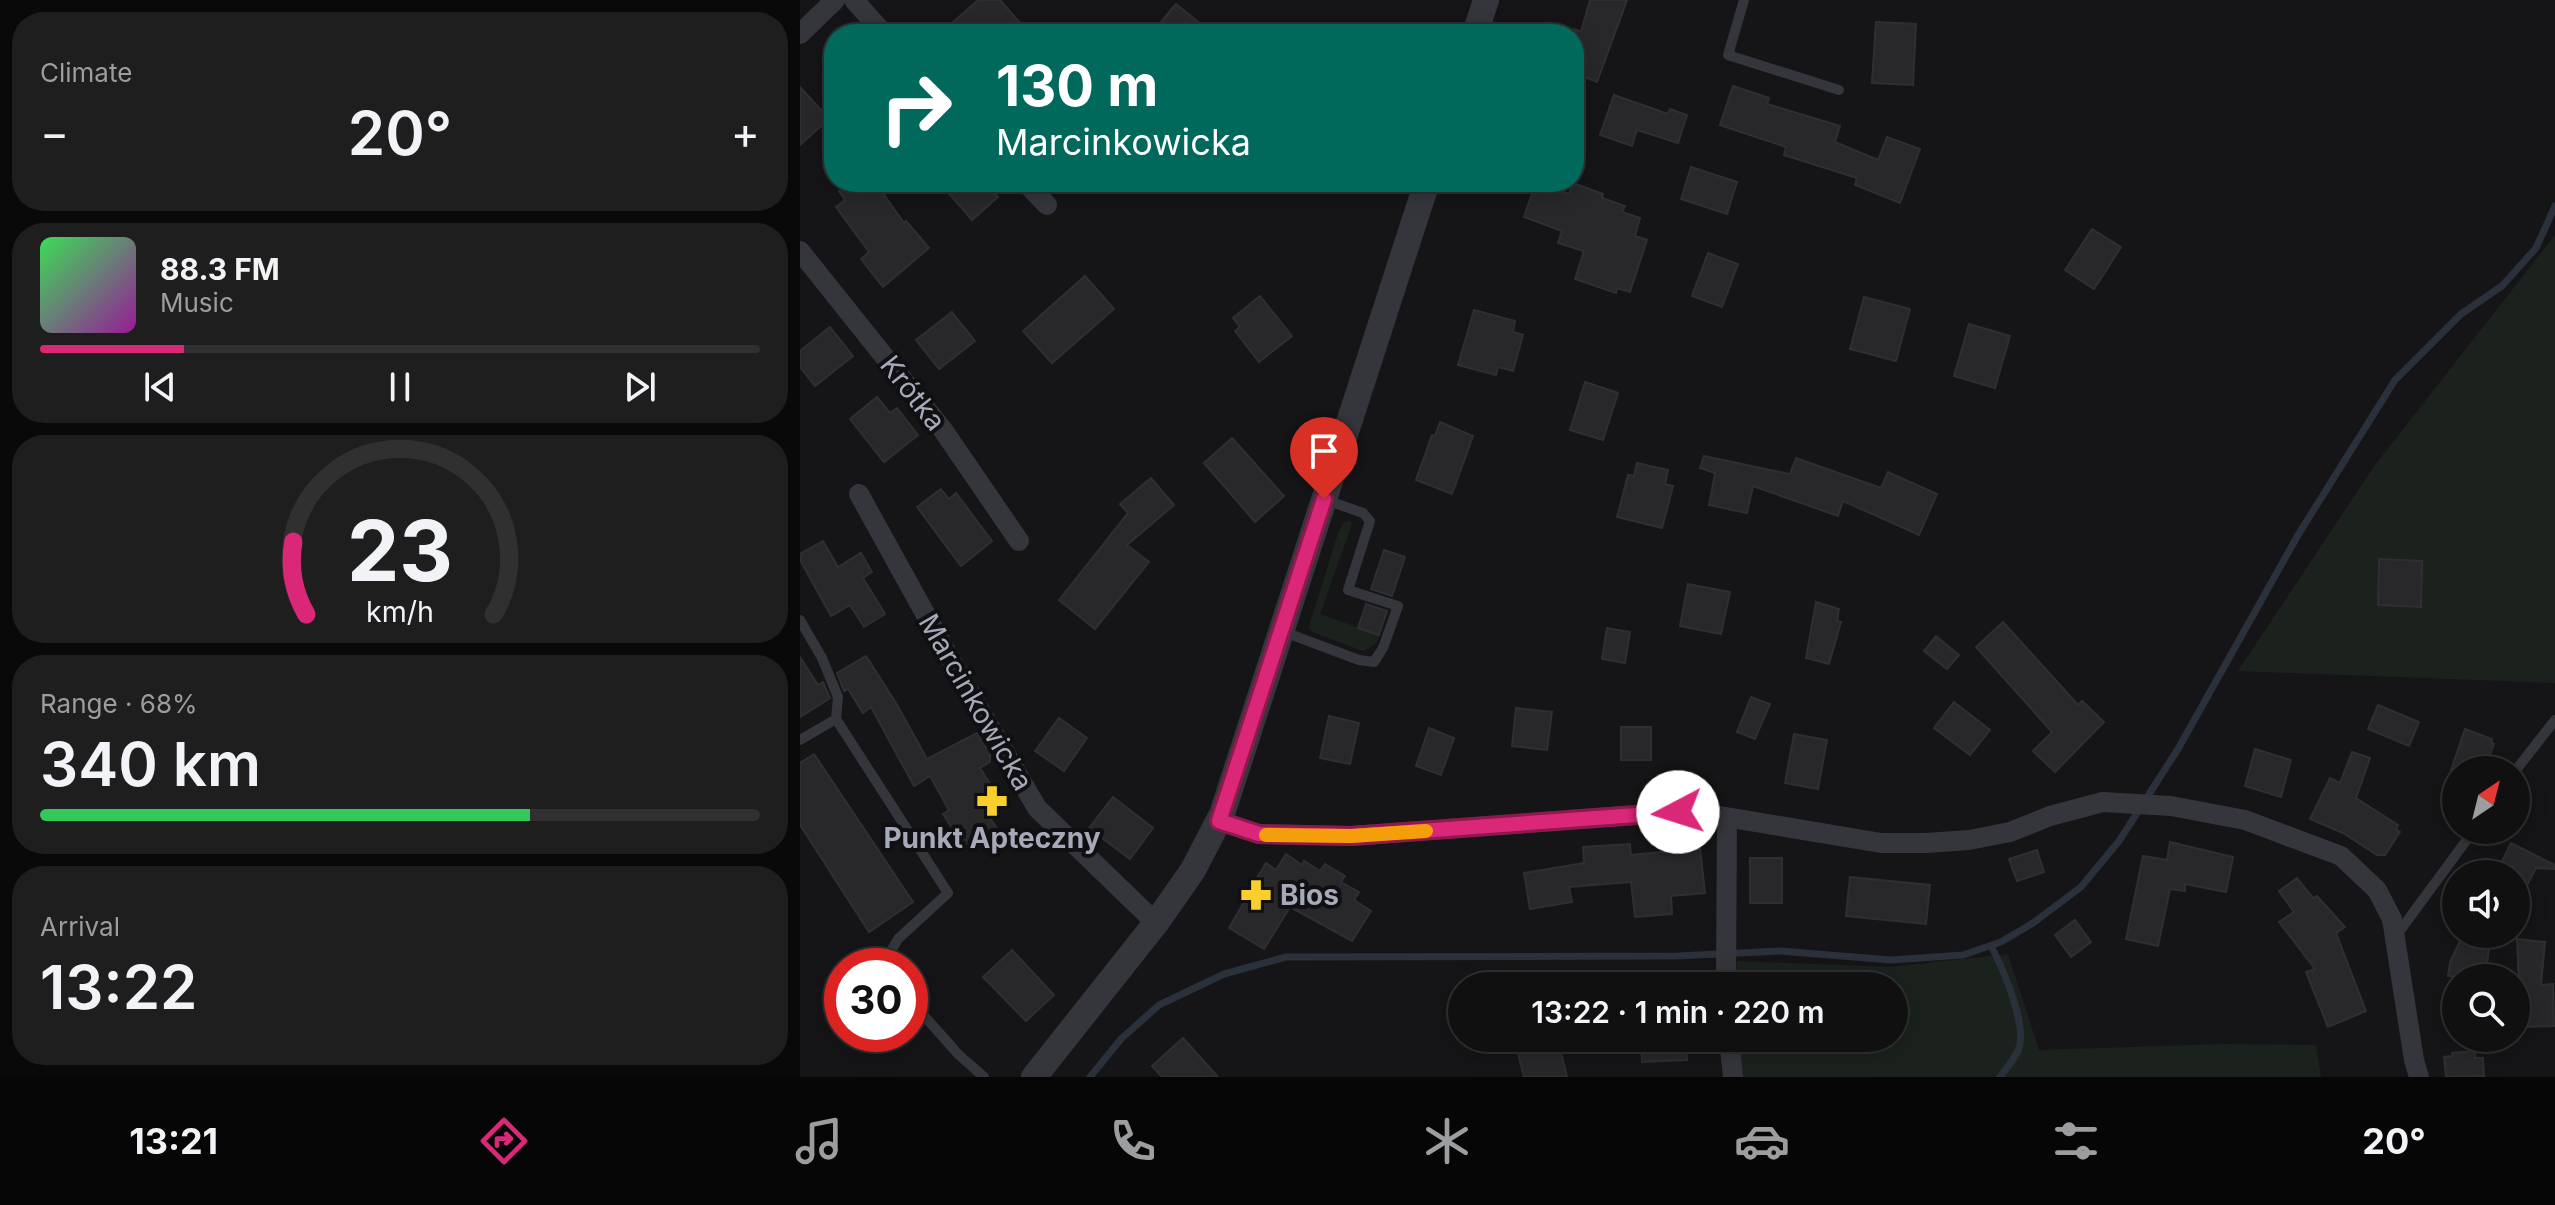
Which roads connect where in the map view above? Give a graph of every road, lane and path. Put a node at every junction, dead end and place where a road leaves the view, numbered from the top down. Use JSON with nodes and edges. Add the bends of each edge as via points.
{"nodes":[{"id":1,"x":835,"y":0,"type":"edge"},
{"id":2,"x":854,"y":0,"type":"edge"},
{"id":3,"x":1486,"y":0,"type":"edge"},
{"id":4,"x":1744,"y":0,"type":"edge"},
{"id":5,"x":803,"y":24,"type":"edge"},
{"id":6,"x":875,"y":24,"type":"edge"},
{"id":7,"x":1478,"y":24,"type":"edge"},
{"id":8,"x":1839,"y":90,"type":"dead end"},
{"id":9,"x":1035,"y":192,"type":"edge"},
{"id":10,"x":1424,"y":192,"type":"edge"},
{"id":11,"x":1047,"y":205,"type":"dead end"},
{"id":12,"x":800,"y":251,"type":"edge"},
{"id":13,"x":859,"y":494,"type":"dead end"},
{"id":14,"x":1324,"y":499,"type":"junction"},
{"id":15,"x":1019,"y":541,"type":"dead end"},
{"id":16,"x":800,"y":620,"type":"edge"},
{"id":17,"x":1281,"y":631,"type":"junction"},
{"id":18,"x":836,"y":719,"type":"junction"},
{"id":19,"x":2555,"y":720,"type":"edge"},
{"id":20,"x":800,"y":740,"type":"edge"},
{"id":21,"x":2527,"y":756,"type":"edge"},
{"id":22,"x":1727,"y":818,"type":"junction"},
{"id":23,"x":1219,"y":821,"type":"junction"},
{"id":24,"x":2464,"y":844,"type":"edge"},
{"id":25,"x":1156,"y":923,"type":"junction"},
{"id":26,"x":2395,"y":937,"type":"junction"},
{"id":27,"x":893,"y":948,"type":"edge"},
{"id":28,"x":1726,"y":972,"type":"edge"},
{"id":29,"x":928,"y":1020,"type":"edge"},
{"id":30,"x":1730,"y":1052,"type":"edge"},
{"id":31,"x":984,"y":1077,"type":"edge"},
{"id":32,"x":1034,"y":1077,"type":"edge"},
{"id":33,"x":1733,"y":1077,"type":"edge"},
{"id":34,"x":2419,"y":1077,"type":"edge"}],
"edges":[{"from":1,"to":5,"type":"street"},
{"from":2,"to":6,"type":"street"},
{"from":3,"to":7,"type":"street"},
{"from":4,"to":8,"type":"lane","via":[[1728,55]]},
{"from":9,"to":11,"type":"street"},
{"from":10,"to":14,"type":"street"},
{"from":12,"to":15,"type":"street","name":"Krótka","via":[[943,430]]},
{"from":13,"to":25,"type":"street","name":"Marcinkowicka","via":[[1037,808]]},
{"from":14,"to":17,"type":"street"},
{"from":14,"to":17,"type":"lane","via":[[1363,513],[1370,521],[1348,590],[1398,606],[1374,662]]},
{"from":16,"to":18,"type":"lane","via":[[838,697]]},
{"from":17,"to":23,"type":"street"},
{"from":18,"to":20,"type":"lane"},
{"from":18,"to":27,"type":"lane","via":[[948,893]]},
{"from":19,"to":21,"type":"lane"},
{"from":22,"to":23,"type":"street","via":[[1690,811],[1290,836],[1259,834]]},
{"from":22,"to":26,"type":"street","via":[[1881,843],[1926,843],[2010,832],[2103,802],[2163,805],[2245,820],[2341,856],[2377,890]]},
{"from":22,"to":28,"type":"street"},
{"from":23,"to":25,"type":"street"},
{"from":24,"to":26,"type":"lane"},
{"from":25,"to":32,"type":"street"},
{"from":26,"to":34,"type":"street"},
{"from":29,"to":31,"type":"lane"},
{"from":30,"to":33,"type":"street"}]}
